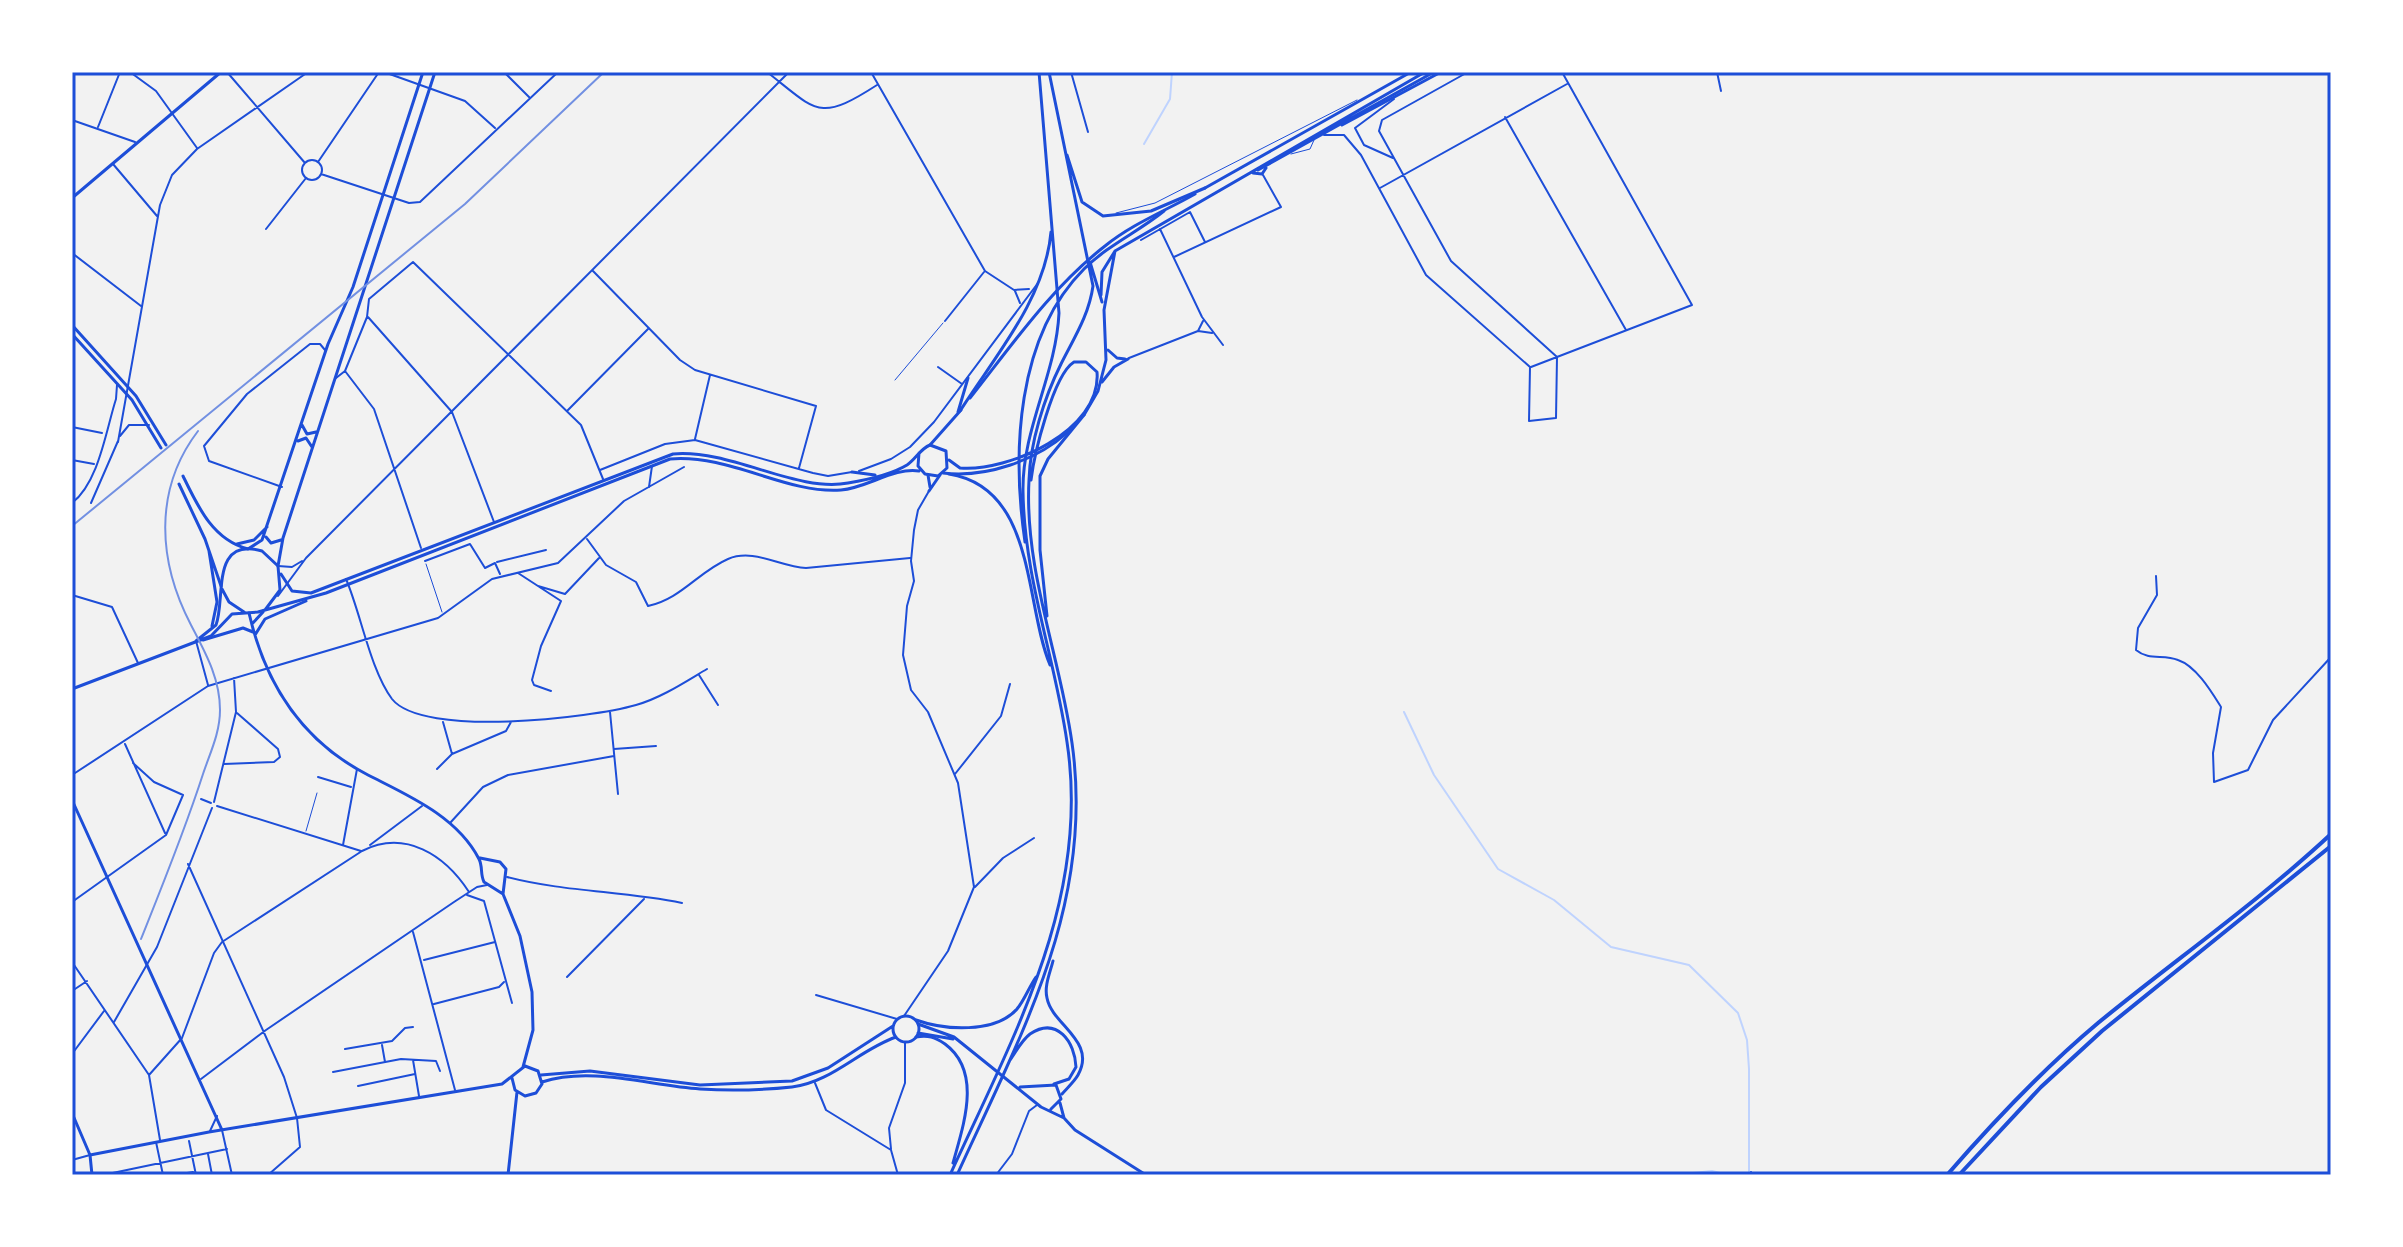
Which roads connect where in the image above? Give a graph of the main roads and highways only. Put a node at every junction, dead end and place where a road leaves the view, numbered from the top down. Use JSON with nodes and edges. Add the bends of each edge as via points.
{"nodes":[{"id":1,"x":221,"y":72,"type":"edge"},
{"id":2,"x":423,"y":72,"type":"edge"},
{"id":3,"x":435,"y":72,"type":"edge"},
{"id":4,"x":1039,"y":72,"type":"edge"},
{"id":5,"x":1049,"y":72,"type":"edge"},
{"id":6,"x":1411,"y":72,"type":"edge"},
{"id":7,"x":1425,"y":72,"type":"edge"},
{"id":8,"x":1434,"y":72,"type":"edge"},
{"id":9,"x":1441,"y":72,"type":"edge"},
{"id":10,"x":1325,"y":134,"type":"junction"},
{"id":11,"x":1064,"y":147,"type":"junction"},
{"id":12,"x":1268,"y":164,"type":"junction"},
{"id":13,"x":1253,"y":173,"type":"junction"},
{"id":14,"x":1247,"y":175,"type":"junction"},
{"id":15,"x":1205,"y":188,"type":"junction"},
{"id":16,"x":72,"y":198,"type":"edge"},
{"id":17,"x":1052,"y":225,"type":"junction"},
{"id":18,"x":1084,"y":239,"type":"junction"},
{"id":19,"x":1115,"y":251,"type":"junction"},
{"id":20,"x":1097,"y":255,"type":"junction"},
{"id":21,"x":1102,"y":302,"type":"junction"},
{"id":22,"x":1104,"y":310,"type":"junction"},
{"id":23,"x":72,"y":325,"type":"edge"},
{"id":24,"x":72,"y":334,"type":"edge"},
{"id":25,"x":1107,"y":348,"type":"junction"},
{"id":26,"x":968,"y":378,"type":"road end"},
{"id":27,"x":1101,"y":383,"type":"junction"},
{"id":28,"x":958,"y":413,"type":"junction"},
{"id":29,"x":1084,"y":415,"type":"junction"},
{"id":30,"x":303,"y":421,"type":"junction"},
{"id":31,"x":319,"y":426,"type":"junction"},
{"id":32,"x":1036,"y":442,"type":"junction"},
{"id":33,"x":166,"y":445,"type":"dead end"},
{"id":34,"x":295,"y":445,"type":"junction"},
{"id":35,"x":930,"y":445,"type":"junction"},
{"id":36,"x":161,"y":448,"type":"dead end"},
{"id":37,"x":311,"y":450,"type":"junction"},
{"id":38,"x":919,"y":453,"type":"junction"},
{"id":39,"x":949,"y":460,"type":"junction"},
{"id":40,"x":852,"y":472,"type":"road end"},
{"id":41,"x":923,"y":472,"type":"junction"},
{"id":42,"x":1021,"y":472,"type":"junction"},
{"id":43,"x":878,"y":474,"type":"junction"},
{"id":44,"x":941,"y":474,"type":"junction"},
{"id":45,"x":949,"y":474,"type":"junction"},
{"id":46,"x":928,"y":475,"type":"junction"},
{"id":47,"x":183,"y":476,"type":"dead end"},
{"id":48,"x":179,"y":484,"type":"dead end"},
{"id":49,"x":269,"y":524,"type":"junction"},
{"id":50,"x":267,"y":533,"type":"junction"},
{"id":51,"x":283,"y":538,"type":"junction"},
{"id":52,"x":226,"y":541,"type":"junction"},
{"id":53,"x":208,"y":547,"type":"junction"},
{"id":54,"x":248,"y":549,"type":"junction"},
{"id":55,"x":278,"y":566,"type":"junction"},
{"id":56,"x":281,"y":574,"type":"junction"},
{"id":57,"x":221,"y":586,"type":"junction"},
{"id":58,"x":306,"y":601,"type":"junction"},
{"id":59,"x":262,"y":611,"type":"junction"},
{"id":60,"x":249,"y":613,"type":"junction"},
{"id":61,"x":1046,"y":619,"type":"junction"},
{"id":62,"x":252,"y":624,"type":"junction"},
{"id":63,"x":204,"y":635,"type":"junction"},
{"id":64,"x":255,"y":635,"type":"junction"},
{"id":65,"x":196,"y":641,"type":"junction"},
{"id":66,"x":1054,"y":675,"type":"junction"},
{"id":67,"x":72,"y":689,"type":"edge"},
{"id":68,"x":72,"y":800,"type":"edge"},
{"id":69,"x":2331,"y":834,"type":"edge"},
{"id":70,"x":2331,"y":846,"type":"edge"},
{"id":71,"x":478,"y":857,"type":"junction"},
{"id":72,"x":489,"y":862,"type":"junction"},
{"id":73,"x":482,"y":869,"type":"junction"},
{"id":74,"x":502,"y":884,"type":"junction"},
{"id":75,"x":495,"y":887,"type":"junction"},
{"id":76,"x":503,"y":894,"type":"junction"},
{"id":77,"x":1054,"y":953,"type":"junction"},
{"id":78,"x":1041,"y":971,"type":"junction"},
{"id":79,"x":917,"y":1022,"type":"junction"},
{"id":80,"x":893,"y":1026,"type":"junction"},
{"id":81,"x":917,"y":1035,"type":"junction"},
{"id":82,"x":896,"y":1037,"type":"junction"},
{"id":83,"x":957,"y":1040,"type":"junction"},
{"id":84,"x":529,"y":1055,"type":"junction"},
{"id":85,"x":523,"y":1067,"type":"junction"},
{"id":86,"x":534,"y":1067,"type":"junction"},
{"id":87,"x":1006,"y":1067,"type":"junction"},
{"id":88,"x":541,"y":1075,"type":"junction"},
{"id":89,"x":512,"y":1078,"type":"junction"},
{"id":90,"x":542,"y":1082,"type":"junction"},
{"id":91,"x":502,"y":1084,"type":"junction"},
{"id":92,"x":1054,"y":1084,"type":"junction"},
{"id":93,"x":1020,"y":1087,"type":"junction"},
{"id":94,"x":1038,"y":1088,"type":"junction"},
{"id":95,"x":515,"y":1090,"type":"junction"},
{"id":96,"x":1062,"y":1094,"type":"junction"},
{"id":97,"x":525,"y":1096,"type":"junction"},
{"id":98,"x":518,"y":1102,"type":"junction"},
{"id":99,"x":1036,"y":1102,"type":"junction"},
{"id":100,"x":1060,"y":1103,"type":"junction"},
{"id":101,"x":1049,"y":1109,"type":"junction"},
{"id":102,"x":72,"y":1113,"type":"edge"},
{"id":103,"x":1064,"y":1118,"type":"junction"},
{"id":104,"x":222,"y":1130,"type":"junction"},
{"id":105,"x":90,"y":1155,"type":"junction"},
{"id":106,"x":92,"y":1175,"type":"edge"},
{"id":107,"x":508,"y":1175,"type":"edge"},
{"id":108,"x":950,"y":1175,"type":"edge"},
{"id":109,"x":957,"y":1175,"type":"edge"},
{"id":110,"x":1146,"y":1175,"type":"edge"},
{"id":111,"x":1947,"y":1175,"type":"edge"},
{"id":112,"x":1959,"y":1175,"type":"edge"}],
"edges":[{"from":1,"to":16,"type":"main road"},
{"from":2,"to":30,"type":"main road"},
{"from":3,"to":31,"type":"main road"},
{"from":4,"to":17,"type":"main road"},
{"from":5,"to":11,"type":"main road"},
{"from":6,"to":15,"type":"main road"},
{"from":7,"to":14,"type":"main road"},
{"from":8,"to":10,"type":"main road"},
{"from":9,"to":10,"type":"main road"},
{"from":10,"to":12,"type":"main road"},
{"from":11,"to":15,"type":"main road","via":[[1082,202],[1103,216],[1151,211]]},
{"from":11,"to":18,"type":"main road"},
{"from":12,"to":13,"type":"main road"},
{"from":12,"to":13,"type":"main road","via":[[1262,174]]},
{"from":13,"to":14,"type":"main road"},
{"from":14,"to":19,"type":"main road"},
{"from":15,"to":20,"type":"main road"},
{"from":17,"to":28,"type":"main road","via":[[1042,277]]},
{"from":17,"to":42,"type":"main road","via":[[1058,326]]},
{"from":18,"to":21,"type":"main road"},
{"from":18,"to":32,"type":"main road","via":[[1091,299],[1054,381]]},
{"from":19,"to":21,"type":"main road","via":[[1102,272]]},
{"from":19,"to":22,"type":"main road"},
{"from":20,"to":28,"type":"main road","via":[[1051,296]]},
{"from":20,"to":42,"type":"main road","via":[[1054,310],[1035,359],[1020,446]]},
{"from":21,"to":22,"type":"main road"},
{"from":22,"to":25,"type":"main road"},
{"from":23,"to":33,"type":"main road","via":[[151,416]]},
{"from":24,"to":36,"type":"main road","via":[[125,392]]},
{"from":25,"to":27,"type":"main road"},
{"from":25,"to":27,"type":"main road","via":[[1117,358],[1128,359]]},
{"from":26,"to":28,"type":"main road"},
{"from":27,"to":29,"type":"main road"},
{"from":28,"to":35,"type":"main road"},
{"from":29,"to":45,"type":"main road","via":[[1057,442],[1026,460]]},
{"from":29,"to":61,"type":"main road","via":[[1048,459],[1039,481]]},
{"from":30,"to":31,"type":"main road","via":[[307,434]]},
{"from":30,"to":34,"type":"main road"},
{"from":31,"to":37,"type":"main road"},
{"from":32,"to":39,"type":"main road","via":[[1065,370],[1074,362],[1089,364],[1097,375],[1090,399],[1048,446],[984,467],[960,468]]},
{"from":32,"to":61,"type":"main road","via":[[1029,496]]},
{"from":34,"to":37,"type":"main road","via":[[306,438]]},
{"from":34,"to":49,"type":"main road"},
{"from":35,"to":38,"type":"main road"},
{"from":35,"to":39,"type":"main road","via":[[944,449]]},
{"from":37,"to":51,"type":"main road"},
{"from":38,"to":41,"type":"main road"},
{"from":38,"to":43,"type":"main road","via":[[904,467]]},
{"from":39,"to":44,"type":"main road"},
{"from":40,"to":43,"type":"main road"},
{"from":41,"to":46,"type":"main road"},
{"from":41,"to":58,"type":"main road","via":[[827,490],[716,460],[685,458],[653,465]]},
{"from":42,"to":66,"type":"main road","via":[[1028,558]]},
{"from":43,"to":56,"type":"main road","via":[[828,485],[693,453],[651,459],[307,594],[292,591]]},
{"from":44,"to":45,"type":"main road"},
{"from":44,"to":46,"type":"main road"},
{"from":44,"to":46,"type":"main road","via":[[929,491]]},
{"from":45,"to":66,"type":"main road","via":[[980,484],[1012,522]]},
{"from":47,"to":52,"type":"main road"},
{"from":48,"to":53,"type":"main road"},
{"from":49,"to":50,"type":"main road"},
{"from":49,"to":52,"type":"main road","via":[[251,542]]},
{"from":50,"to":51,"type":"main road","via":[[271,543]]},
{"from":50,"to":54,"type":"main road"},
{"from":51,"to":55,"type":"main road"},
{"from":52,"to":54,"type":"main road"},
{"from":53,"to":57,"type":"main road"},
{"from":53,"to":63,"type":"main road","via":[[217,606],[213,625]]},
{"from":54,"to":55,"type":"main road","via":[[265,553]]},
{"from":54,"to":57,"type":"main road","via":[[226,563]]},
{"from":55,"to":56,"type":"main road"},
{"from":56,"to":59,"type":"main road","via":[[278,596]]},
{"from":57,"to":60,"type":"main road","via":[[229,602]]},
{"from":57,"to":63,"type":"main road","via":[[218,618]]},
{"from":58,"to":59,"type":"main road"},
{"from":58,"to":64,"type":"main road","via":[[265,619]]},
{"from":59,"to":60,"type":"main road"},
{"from":59,"to":62,"type":"main road"},
{"from":60,"to":62,"type":"main road"},
{"from":60,"to":65,"type":"main road","via":[[229,616],[216,633]]},
{"from":61,"to":77,"type":"main road","via":[[1072,740],[1078,807],[1073,868]]},
{"from":62,"to":64,"type":"main road"},
{"from":63,"to":65,"type":"main road"},
{"from":64,"to":65,"type":"main road","via":[[243,628]]},
{"from":64,"to":71,"type":"main road","via":[[280,696],[311,735],[357,769],[424,804]]},
{"from":65,"to":67,"type":"main road"},
{"from":66,"to":78,"type":"main road","via":[[1071,772],[1072,830],[1065,888]]},
{"from":68,"to":104,"type":"main road"},
{"from":69,"to":111,"type":"highway","via":[[2096,1025]]},
{"from":70,"to":112,"type":"highway","via":[[2102,1031]]},
{"from":71,"to":72,"type":"main road"},
{"from":71,"to":73,"type":"main road"},
{"from":72,"to":73,"type":"main road"},
{"from":72,"to":74,"type":"main road","via":[[502,864]]},
{"from":73,"to":75,"type":"main road","via":[[482,878]]},
{"from":74,"to":75,"type":"main road"},
{"from":74,"to":76,"type":"main road"},
{"from":75,"to":76,"type":"main road"},
{"from":76,"to":84,"type":"main road","via":[[529,968]]},
{"from":77,"to":87,"type":"main road"},
{"from":77,"to":96,"type":"main road","via":[[1046,997],[1076,1036],[1081,1055],[1079,1074]]},
{"from":78,"to":79,"type":"main road","via":[[1016,1010],[996,1024]]},
{"from":78,"to":108,"type":"main road"},
{"from":79,"to":80,"type":"main road","via":[[904,1016]]},
{"from":79,"to":81,"type":"main road"},
{"from":79,"to":83,"type":"main road"},
{"from":80,"to":82,"type":"main road"},
{"from":80,"to":88,"type":"main road","via":[[828,1068],[792,1081],[700,1085],[590,1071]]},
{"from":81,"to":82,"type":"main road","via":[[905,1042]]},
{"from":81,"to":83,"type":"main road","via":[[935,1033]]},
{"from":81,"to":108,"type":"main road","via":[[931,1036],[951,1048],[966,1076],[966,1110]]},
{"from":82,"to":90,"type":"main road","via":[[814,1082],[794,1087],[720,1090],[580,1076]]},
{"from":83,"to":93,"type":"main road"},
{"from":84,"to":85,"type":"main road"},
{"from":84,"to":86,"type":"main road"},
{"from":85,"to":86,"type":"main road"},
{"from":85,"to":89,"type":"main road"},
{"from":86,"to":88,"type":"main road"},
{"from":87,"to":92,"type":"main road","via":[[1031,1034],[1043,1029],[1060,1032],[1072,1043],[1076,1067],[1069,1079]]},
{"from":87,"to":109,"type":"main road"},
{"from":88,"to":90,"type":"main road"},
{"from":89,"to":91,"type":"main road"},
{"from":89,"to":95,"type":"main road"},
{"from":90,"to":97,"type":"main road","via":[[536,1093]]},
{"from":91,"to":95,"type":"main road"},
{"from":91,"to":104,"type":"main road"},
{"from":92,"to":94,"type":"main road"},
{"from":92,"to":96,"type":"main road"},
{"from":93,"to":94,"type":"main road"},
{"from":93,"to":99,"type":"main road"},
{"from":94,"to":99,"type":"main road"},
{"from":95,"to":97,"type":"main road"},
{"from":95,"to":98,"type":"main road"},
{"from":96,"to":100,"type":"main road"},
{"from":97,"to":98,"type":"main road"},
{"from":98,"to":107,"type":"main road"},
{"from":99,"to":101,"type":"main road"},
{"from":100,"to":101,"type":"main road"},
{"from":100,"to":103,"type":"main road"},
{"from":101,"to":103,"type":"main road"},
{"from":102,"to":105,"type":"main road"},
{"from":103,"to":110,"type":"main road"},
{"from":104,"to":105,"type":"main road"},
{"from":105,"to":106,"type":"main road"}]}
